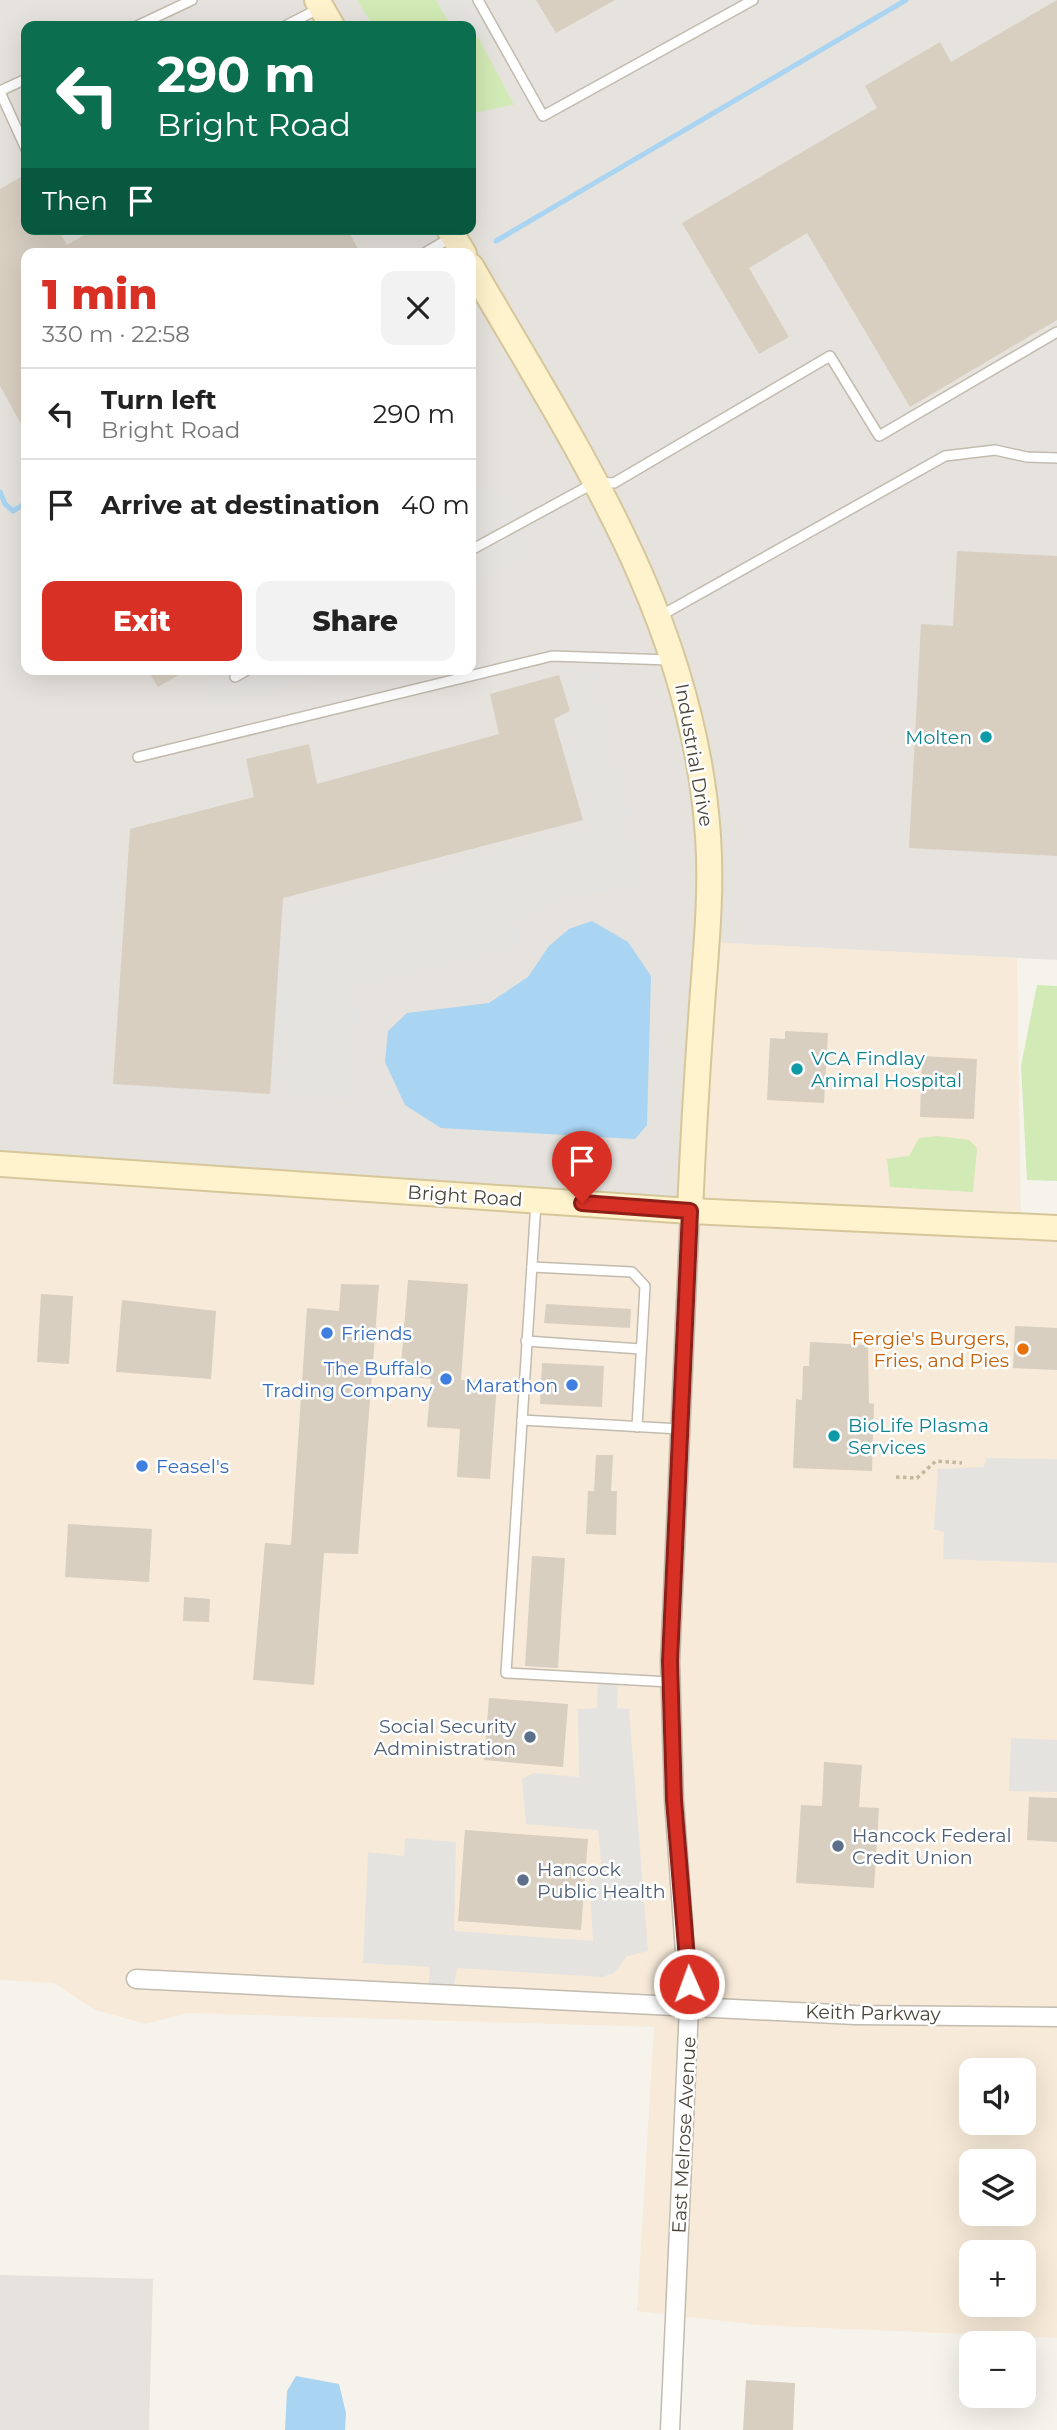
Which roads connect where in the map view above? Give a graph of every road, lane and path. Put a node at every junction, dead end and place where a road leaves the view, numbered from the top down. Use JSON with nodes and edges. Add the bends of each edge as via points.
{"nodes":[{"id":1,"x":192,"y":0,"type":"edge"},
{"id":2,"x":478,"y":0,"type":"edge"},
{"id":3,"x":753,"y":0,"type":"edge"},
{"id":4,"x":324,"y":11,"type":"edge"},
{"id":5,"x":148,"y":21,"type":"edge"},
{"id":6,"x":298,"y":21,"type":"edge"},
{"id":7,"x":21,"y":82,"type":"edge"},
{"id":8,"x":0,"y":92,"type":"edge"},
{"id":9,"x":21,"y":138,"type":"edge"},
{"id":10,"x":456,"y":240,"type":"edge"},
{"id":11,"x":437,"y":248,"type":"edge"},
{"id":12,"x":476,"y":275,"type":"edge"},
{"id":13,"x":1057,"y":332,"type":"edge"},
{"id":14,"x":1057,"y":458,"type":"edge"},
{"id":15,"x":596,"y":482,"type":"junction"},
{"id":16,"x":476,"y":547,"type":"edge"},
{"id":17,"x":660,"y":616,"type":"junction"},
{"id":18,"x":675,"y":661,"type":"junction"},
{"id":19,"x":238,"y":675,"type":"edge"},
{"id":20,"x":474,"y":675,"type":"edge"},
{"id":21,"x":476,"y":675,"type":"edge"},
{"id":22,"x":235,"y":677,"type":"dead end"},
{"id":23,"x":138,"y":757,"type":"dead end"},
{"id":24,"x":0,"y":1164,"type":"edge"},
{"id":25,"x":536,"y":1200,"type":"junction"},
{"id":26,"x":690,"y":1211,"type":"junction"},
{"id":27,"x":1057,"y":1228,"type":"edge"},
{"id":28,"x":532,"y":1267,"type":"junction"},
{"id":29,"x":526,"y":1341,"type":"junction"},
{"id":30,"x":641,"y":1349,"type":"junction"},
{"id":31,"x":522,"y":1420,"type":"junction"},
{"id":32,"x":637,"y":1427,"type":"junction"},
{"id":33,"x":680,"y":1429,"type":"junction"},
{"id":34,"x":962,"y":1463,"type":"dead end"},
{"id":35,"x":896,"y":1477,"type":"dead end"},
{"id":36,"x":670,"y":1682,"type":"junction"},
{"id":37,"x":136,"y":1979,"type":"dead end"},
{"id":38,"x":689,"y":2007,"type":"junction"},
{"id":39,"x":1057,"y":2017,"type":"edge"},
{"id":40,"x":670,"y":2430,"type":"edge"}],
"edges":[{"from":1,"to":5,"type":"lane"},
{"from":2,"to":3,"type":"lane","via":[[543,116]]},
{"from":4,"to":6,"type":"lane"},
{"from":7,"to":8,"type":"lane"},
{"from":8,"to":9,"type":"lane"},
{"from":10,"to":11,"type":"lane"},
{"from":12,"to":15,"type":"main road","name":"Industrial Drive"},
{"from":13,"to":15,"type":"lane","via":[[879,436],[830,356],[614,483]]},
{"from":14,"to":17,"type":"lane","via":[[995,450],[945,456]]},
{"from":15,"to":16,"type":"lane"},
{"from":15,"to":17,"type":"main road","name":"Industrial Drive"},
{"from":17,"to":18,"type":"main road","name":"Industrial Drive"},
{"from":18,"to":21,"type":"lane","via":[[552,656]]},
{"from":18,"to":26,"type":"main road","name":"Industrial Drive","via":[[698,757],[710,877]]},
{"from":19,"to":22,"type":"lane"},
{"from":20,"to":23,"type":"lane"},
{"from":24,"to":25,"type":"main road","name":"Bright Road"},
{"from":25,"to":26,"type":"main road","name":"Bright Road"},
{"from":25,"to":28,"type":"lane"},
{"from":26,"to":27,"type":"main road","name":"Bright Road"},
{"from":26,"to":33,"type":"street","name":"East Melrose Avenue"},
{"from":28,"to":29,"type":"lane"},
{"from":28,"to":30,"type":"lane","via":[[632,1272],[645,1286]]},
{"from":29,"to":30,"type":"lane"},
{"from":29,"to":31,"type":"lane"},
{"from":30,"to":32,"type":"lane"},
{"from":31,"to":32,"type":"lane"},
{"from":31,"to":36,"type":"lane","via":[[506,1673]]},
{"from":32,"to":33,"type":"lane"},
{"from":33,"to":36,"type":"street","name":"East Melrose Avenue"},
{"from":34,"to":35,"type":"path","via":[[936,1461],[917,1478]]},
{"from":36,"to":38,"type":"street","name":"East Melrose Avenue"},
{"from":37,"to":38,"type":"street","name":"Keith Parkway"},
{"from":38,"to":39,"type":"street","name":"Keith Parkway"},
{"from":38,"to":40,"type":"street","name":"East Melrose Avenue"}]}
